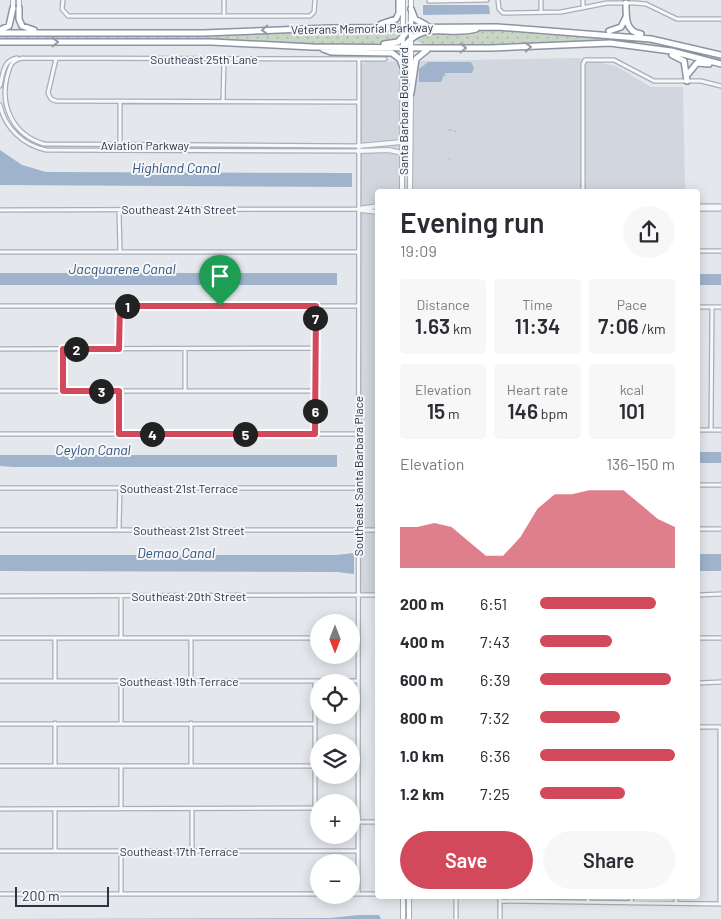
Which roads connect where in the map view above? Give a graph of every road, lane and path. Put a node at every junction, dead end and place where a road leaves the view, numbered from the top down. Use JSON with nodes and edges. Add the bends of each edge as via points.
{"nodes":[{"id":1,"x":13,"y":0,"type":"edge"},
{"id":2,"x":19,"y":0,"type":"edge"},
{"id":3,"x":62,"y":0,"type":"edge"},
{"id":4,"x":224,"y":0,"type":"edge"},
{"id":5,"x":315,"y":0,"type":"edge"},
{"id":6,"x":399,"y":0,"type":"edge"},
{"id":7,"x":403,"y":0,"type":"edge"},
{"id":8,"x":411,"y":0,"type":"edge"},
{"id":9,"x":429,"y":0,"type":"edge"},
{"id":10,"x":456,"y":0,"type":"edge"},
{"id":11,"x":487,"y":0,"type":"edge"},
{"id":12,"x":498,"y":0,"type":"edge"},
{"id":13,"x":541,"y":0,"type":"edge"},
{"id":14,"x":584,"y":0,"type":"edge"},
{"id":15,"x":626,"y":2,"type":"edge"},
{"id":16,"x":16,"y":8,"type":"junction"},
{"id":17,"x":583,"y":8,"type":"junction"},
{"id":18,"x":411,"y":9,"type":"junction"},
{"id":19,"x":541,"y":12,"type":"junction"},
{"id":20,"x":224,"y":16,"type":"junction"},
{"id":21,"x":626,"y":17,"type":"junction"},
{"id":22,"x":721,"y":19,"type":"edge"},
{"id":23,"x":403,"y":27,"type":"junction"},
{"id":24,"x":411,"y":27,"type":"junction"},
{"id":25,"x":482,"y":27,"type":"junction"},
{"id":26,"x":491,"y":27,"type":"junction"},
{"id":27,"x":314,"y":28,"type":"junction"},
{"id":28,"x":508,"y":28,"type":"junction"},
{"id":29,"x":0,"y":32,"type":"edge"},
{"id":30,"x":94,"y":34,"type":"junction"},
{"id":31,"x":403,"y":38,"type":"junction"},
{"id":32,"x":411,"y":38,"type":"junction"},
{"id":33,"x":0,"y":42,"type":"edge"},
{"id":34,"x":594,"y":43,"type":"junction"},
{"id":35,"x":320,"y":48,"type":"junction"},
{"id":36,"x":403,"y":48,"type":"junction"},
{"id":37,"x":411,"y":48,"type":"junction"},
{"id":38,"x":430,"y":48,"type":"junction"},
{"id":39,"x":696,"y":48,"type":"junction"},
{"id":40,"x":721,"y":55,"type":"edge"},
{"id":41,"x":23,"y":58,"type":"junction"},
{"id":42,"x":56,"y":58,"type":"junction"},
{"id":43,"x":224,"y":59,"type":"junction"},
{"id":44,"x":358,"y":59,"type":"junction"},
{"id":45,"x":385,"y":59,"type":"dead end"},
{"id":46,"x":721,"y":66,"type":"edge"},
{"id":47,"x":403,"y":67,"type":"junction"},
{"id":48,"x":687,"y":79,"type":"junction"},
{"id":49,"x":0,"y":86,"type":"edge"},
{"id":50,"x":721,"y":86,"type":"edge"},
{"id":51,"x":411,"y":93,"type":"junction"},
{"id":52,"x":120,"y":101,"type":"junction"},
{"id":53,"x":223,"y":101,"type":"junction"},
{"id":54,"x":359,"y":102,"type":"junction"},
{"id":55,"x":0,"y":105,"type":"edge"},
{"id":56,"x":403,"y":105,"type":"junction"},
{"id":57,"x":402,"y":142,"type":"junction"},
{"id":58,"x":120,"y":145,"type":"junction"},
{"id":59,"x":358,"y":148,"type":"junction"},
{"id":60,"x":120,"y":150,"type":"junction"},
{"id":61,"x":412,"y":150,"type":"junction"},
{"id":62,"x":402,"y":153,"type":"junction"},
{"id":63,"x":402,"y":189,"type":"edge"},
{"id":64,"x":410,"y":189,"type":"edge"},
{"id":65,"x":583,"y":189,"type":"edge"},
{"id":66,"x":375,"y":206,"type":"edge"},
{"id":67,"x":700,"y":207,"type":"edge"},
{"id":68,"x":721,"y":207,"type":"edge"},
{"id":69,"x":359,"y":209,"type":"junction"},
{"id":70,"x":0,"y":210,"type":"edge"},
{"id":71,"x":119,"y":210,"type":"junction"},
{"id":72,"x":375,"y":212,"type":"edge"},
{"id":73,"x":700,"y":251,"type":"edge"},
{"id":74,"x":721,"y":251,"type":"edge"},
{"id":75,"x":0,"y":252,"type":"edge"},
{"id":76,"x":120,"y":252,"type":"junction"},
{"id":77,"x":359,"y":252,"type":"junction"},
{"id":78,"x":0,"y":306,"type":"edge"},
{"id":79,"x":120,"y":306,"type":"junction"},
{"id":80,"x":316,"y":306,"type":"junction"},
{"id":81,"x":359,"y":306,"type":"junction"},
{"id":82,"x":721,"y":306,"type":"edge"},
{"id":83,"x":700,"y":307,"type":"edge"},
{"id":84,"x":712,"y":307,"type":"junction"},
{"id":85,"x":315,"y":348,"type":"junction"},
{"id":86,"x":0,"y":349,"type":"edge"},
{"id":87,"x":63,"y":349,"type":"junction"},
{"id":88,"x":119,"y":349,"type":"junction"},
{"id":89,"x":185,"y":349,"type":"junction"},
{"id":90,"x":0,"y":391,"type":"edge"},
{"id":91,"x":63,"y":391,"type":"junction"},
{"id":92,"x":119,"y":391,"type":"junction"},
{"id":93,"x":185,"y":391,"type":"junction"},
{"id":94,"x":315,"y":391,"type":"junction"},
{"id":95,"x":700,"y":430,"type":"edge"},
{"id":96,"x":711,"y":430,"type":"junction"},
{"id":97,"x":721,"y":430,"type":"edge"},
{"id":98,"x":0,"y":434,"type":"edge"},
{"id":99,"x":119,"y":434,"type":"junction"},
{"id":100,"x":315,"y":434,"type":"junction"},
{"id":101,"x":358,"y":434,"type":"junction"},
{"id":102,"x":700,"y":485,"type":"edge"},
{"id":103,"x":721,"y":485,"type":"edge"},
{"id":104,"x":0,"y":488,"type":"edge"},
{"id":105,"x":120,"y":488,"type":"junction"},
{"id":106,"x":358,"y":488,"type":"junction"},
{"id":107,"x":700,"y":529,"type":"edge"},
{"id":108,"x":721,"y":529,"type":"edge"},
{"id":109,"x":0,"y":530,"type":"edge"},
{"id":110,"x":119,"y":530,"type":"junction"},
{"id":111,"x":358,"y":530,"type":"junction"},
{"id":112,"x":375,"y":530,"type":"edge"},
{"id":113,"x":721,"y":594,"type":"edge"},
{"id":114,"x":358,"y":595,"type":"junction"},
{"id":115,"x":375,"y":595,"type":"edge"},
{"id":116,"x":700,"y":595,"type":"edge"},
{"id":117,"x":0,"y":596,"type":"edge"},
{"id":118,"x":121,"y":596,"type":"junction"},
{"id":119,"x":358,"y":614,"type":"edge"},
{"id":120,"x":0,"y":638,"type":"edge"},
{"id":121,"x":55,"y":638,"type":"junction"},
{"id":122,"x":120,"y":638,"type":"junction"},
{"id":123,"x":192,"y":638,"type":"junction"},
{"id":124,"x":310,"y":638,"type":"edge"},
{"id":125,"x":700,"y":638,"type":"edge"},
{"id":126,"x":721,"y":638,"type":"edge"},
{"id":127,"x":0,"y":681,"type":"edge"},
{"id":128,"x":55,"y":681,"type":"junction"},
{"id":129,"x":121,"y":681,"type":"junction"},
{"id":130,"x":191,"y":681,"type":"junction"},
{"id":131,"x":310,"y":681,"type":"edge"},
{"id":132,"x":700,"y":682,"type":"edge"},
{"id":133,"x":721,"y":682,"type":"edge"},
{"id":134,"x":55,"y":723,"type":"junction"},
{"id":135,"x":0,"y":724,"type":"edge"},
{"id":136,"x":121,"y":724,"type":"junction"},
{"id":137,"x":191,"y":724,"type":"junction"},
{"id":138,"x":310,"y":724,"type":"edge"},
{"id":139,"x":315,"y":724,"type":"edge"},
{"id":140,"x":358,"y":724,"type":"edge"},
{"id":141,"x":700,"y":727,"type":"edge"},
{"id":142,"x":721,"y":727,"type":"edge"},
{"id":143,"x":315,"y":734,"type":"edge"},
{"id":144,"x":0,"y":766,"type":"edge"},
{"id":145,"x":55,"y":766,"type":"junction"},
{"id":146,"x":121,"y":766,"type":"junction"},
{"id":147,"x":191,"y":766,"type":"junction"},
{"id":148,"x":310,"y":766,"type":"edge"},
{"id":149,"x":358,"y":794,"type":"edge"},
{"id":150,"x":121,"y":808,"type":"junction"},
{"id":151,"x":310,"y":808,"type":"edge"},
{"id":152,"x":0,"y":809,"type":"edge"},
{"id":153,"x":55,"y":809,"type":"junction"},
{"id":154,"x":192,"y":809,"type":"junction"},
{"id":155,"x":360,"y":822,"type":"edge"},
{"id":156,"x":375,"y":822,"type":"edge"},
{"id":157,"x":358,"y":844,"type":"edge"},
{"id":158,"x":0,"y":851,"type":"edge"},
{"id":159,"x":55,"y":851,"type":"junction"},
{"id":160,"x":121,"y":851,"type":"junction"},
{"id":161,"x":192,"y":851,"type":"junction"},
{"id":162,"x":358,"y":851,"type":"joint"},
{"id":163,"x":0,"y":894,"type":"edge"},
{"id":164,"x":120,"y":894,"type":"junction"},
{"id":165,"x":310,"y":894,"type":"edge"},
{"id":166,"x":360,"y":894,"type":"edge"},
{"id":167,"x":375,"y":894,"type":"edge"},
{"id":168,"x":403,"y":899,"type":"edge"},
{"id":169,"x":409,"y":899,"type":"edge"},
{"id":170,"x":456,"y":899,"type":"edge"},
{"id":171,"x":500,"y":899,"type":"edge"},
{"id":172,"x":632,"y":899,"type":"edge"},
{"id":173,"x":676,"y":899,"type":"edge"},
{"id":174,"x":544,"y":901,"type":"joint"},
{"id":175,"x":588,"y":902,"type":"joint"},
{"id":176,"x":632,"y":903,"type":"junction"},
{"id":177,"x":676,"y":903,"type":"junction"},
{"id":178,"x":720,"y":904,"type":"edge"},
{"id":179,"x":402,"y":919,"type":"edge"},
{"id":180,"x":409,"y":919,"type":"edge"},
{"id":181,"x":456,"y":919,"type":"edge"},
{"id":182,"x":500,"y":919,"type":"edge"}],
"edges":[{"from":1,"to":16,"type":"street"},
{"from":2,"to":16,"type":"street"},
{"from":3,"to":20,"type":"street","via":[[64,14],[71,16]]},
{"from":4,"to":20,"type":"street"},
{"from":5,"to":20,"type":"street","via":[[312,15]]},
{"from":6,"to":27,"type":"highway","via":[[396,19],[388,24],[339,24]]},
{"from":7,"to":23,"type":"main road","name":"Santa Barbara Boulevard"},
{"from":8,"to":18,"type":"main road","name":"Santa Barbara Boulevard"},
{"from":9,"to":10,"type":"street"},
{"from":10,"to":11,"type":"street"},
{"from":12,"to":19,"type":"street","via":[[501,12]]},
{"from":13,"to":19,"type":"street"},
{"from":14,"to":17,"type":"street"},
{"from":15,"to":17,"type":"street"},
{"from":15,"to":21,"type":"highway"},
{"from":15,"to":22,"type":"street","via":[[646,4],[677,19]]},
{"from":16,"to":29,"type":"highway","via":[[11,23]]},
{"from":16,"to":30,"type":"highway","via":[[25,29],[83,30]]},
{"from":17,"to":19,"type":"street"},
{"from":18,"to":24,"type":"main road","name":"Santa Barbara Boulevard"},
{"from":18,"to":26,"type":"highway","via":[[416,20],[424,24],[482,24]]},
{"from":21,"to":28,"type":"highway","via":[[621,27],[610,32],[518,25]]},
{"from":21,"to":39,"type":"highway","via":[[630,29],[636,33],[694,44]]},
{"from":23,"to":24,"type":"highway","name":"Veterans Memorial Parkway"},
{"from":23,"to":27,"type":"highway","name":"Veterans Memorial Parkway"},
{"from":23,"to":31,"type":"main road","name":"Santa Barbara Boulevard"},
{"from":24,"to":25,"type":"highway","name":"Veterans Memorial Parkway"},
{"from":24,"to":31,"type":"highway"},
{"from":24,"to":32,"type":"main road","name":"Santa Barbara Boulevard"},
{"from":25,"to":26,"type":"highway","name":"Veterans Memorial Parkway"},
{"from":25,"to":32,"type":"highway","via":[[467,32],[422,32]]},
{"from":26,"to":28,"type":"highway","name":"Veterans Memorial Parkway"},
{"from":27,"to":30,"type":"highway","name":"Veterans Memorial Parkway","one_way":true},
{"from":28,"to":39,"type":"highway","name":"Veterans Memorial Parkway","via":[[634,36]]},
{"from":29,"to":30,"type":"highway","name":"Veterans Memorial Parkway"},
{"from":31,"to":35,"type":"highway","via":[[392,44],[335,44]]},
{"from":31,"to":36,"type":"main road","name":"Santa Barbara Boulevard"},
{"from":32,"to":36,"type":"highway"},
{"from":32,"to":37,"type":"main road","name":"Santa Barbara Boulevard"},
{"from":33,"to":35,"type":"highway","name":"Veterans Memorial Parkway","one_way":true,"via":[[212,42]]},
{"from":38,"to":34,"type":"highway","name":"Veterans Memorial Parkway","one_way":true},
{"from":34,"to":46,"type":"highway","name":"Veterans Memorial Parkway","via":[[654,48]]},
{"from":34,"to":48,"type":"highway","via":[[676,56],[685,64]]},
{"from":35,"to":36,"type":"highway","name":"Veterans Memorial Parkway"},
{"from":35,"to":47,"type":"highway","via":[[331,52],[392,53],[400,59]]},
{"from":36,"to":37,"type":"highway","name":"Veterans Memorial Parkway"},
{"from":36,"to":47,"type":"main road","name":"Santa Barbara Boulevard"},
{"from":37,"to":38,"type":"highway","name":"Veterans Memorial Parkway"},
{"from":37,"to":51,"type":"main road","name":"Santa Barbara Boulevard"},
{"from":38,"to":51,"type":"highway","via":[[416,59]]},
{"from":39,"to":40,"type":"highway","name":"Veterans Memorial Parkway"},
{"from":41,"to":42,"type":"street","name":"Southeast 25th Lane"},
{"from":41,"to":49,"type":"street","via":[[12,58],[6,63]]},
{"from":41,"to":58,"type":"street","name":"Aviation Parkway","via":[[12,62],[4,94],[8,114],[23,134],[48,145]]},
{"from":42,"to":43,"type":"street","name":"Southeast 25th Lane"},
{"from":42,"to":52,"type":"street","via":[[48,93],[51,99]]},
{"from":43,"to":44,"type":"street","name":"Southeast 25th Lane"},
{"from":43,"to":53,"type":"street"},
{"from":44,"to":45,"type":"street","name":"Southeast 25th Lane"},
{"from":44,"to":54,"type":"street","name":"Southeast Santa Barbara Place"},
{"from":46,"to":48,"type":"highway","via":[[697,63],[688,71]]},
{"from":47,"to":56,"type":"main road","name":"Santa Barbara Boulevard"},
{"from":48,"to":50,"type":"street"},
{"from":48,"to":65,"type":"street","via":[[654,81],[614,60],[585,60]]},
{"from":51,"to":61,"type":"main road","name":"Santa Barbara Boulevard"},
{"from":52,"to":53,"type":"street"},
{"from":52,"to":58,"type":"street"},
{"from":53,"to":54,"type":"street"},
{"from":54,"to":59,"type":"street","name":"Southeast Santa Barbara Place"},
{"from":55,"to":60,"type":"street","name":"Aviation Parkway","via":[[13,132],[35,147],[49,150]]},
{"from":56,"to":57,"type":"main road","name":"Santa Barbara Boulevard"},
{"from":56,"to":61,"type":"main road","via":[[406,114],[405,144]]},
{"from":57,"to":59,"type":"street","name":"Aviation Parkway"},
{"from":57,"to":62,"type":"main road","name":"Santa Barbara Boulevard"},
{"from":58,"to":59,"type":"street","name":"Aviation Parkway"},
{"from":58,"to":60,"type":"street"},
{"from":59,"to":60,"type":"street","name":"Aviation Parkway"},
{"from":59,"to":62,"type":"street","name":"Aviation Parkway"},
{"from":59,"to":69,"type":"street","name":"Southeast Santa Barbara Place"},
{"from":61,"to":64,"type":"main road","name":"Santa Barbara Boulevard"},
{"from":62,"to":63,"type":"main road","name":"Santa Barbara Boulevard"},
{"from":66,"to":69,"type":"street","name":"Southeast 24th Street"},
{"from":67,"to":68,"type":"street"},
{"from":69,"to":71,"type":"street","name":"Southeast 24th Street"},
{"from":69,"to":72,"type":"street","name":"Southeast 24th Street"},
{"from":69,"to":77,"type":"street","name":"Southeast Santa Barbara Place"},
{"from":70,"to":71,"type":"street","name":"Southeast 24th Street"},
{"from":71,"to":76,"type":"street"},
{"from":73,"to":74,"type":"street"},
{"from":75,"to":76,"type":"street"},
{"from":76,"to":77,"type":"street"},
{"from":77,"to":81,"type":"street","name":"Southeast Santa Barbara Place"},
{"from":78,"to":79,"type":"street"},
{"from":79,"to":80,"type":"street"},
{"from":79,"to":88,"type":"street"},
{"from":80,"to":81,"type":"street"},
{"from":80,"to":85,"type":"street"},
{"from":81,"to":101,"type":"street","name":"Southeast Santa Barbara Place"},
{"from":82,"to":84,"type":"street"},
{"from":83,"to":84,"type":"street"},
{"from":84,"to":96,"type":"street"},
{"from":85,"to":89,"type":"street"},
{"from":85,"to":94,"type":"street"},
{"from":86,"to":87,"type":"street"},
{"from":87,"to":88,"type":"street"},
{"from":87,"to":91,"type":"street"},
{"from":88,"to":89,"type":"street"},
{"from":89,"to":93,"type":"street"},
{"from":90,"to":91,"type":"street"},
{"from":91,"to":92,"type":"street"},
{"from":92,"to":93,"type":"street"},
{"from":92,"to":99,"type":"street"},
{"from":93,"to":94,"type":"street"},
{"from":94,"to":100,"type":"street"},
{"from":95,"to":96,"type":"street"},
{"from":96,"to":97,"type":"street"},
{"from":98,"to":99,"type":"street"},
{"from":99,"to":100,"type":"street"},
{"from":100,"to":101,"type":"street"},
{"from":101,"to":106,"type":"street","name":"Southeast Santa Barbara Place"},
{"from":102,"to":103,"type":"street"},
{"from":104,"to":105,"type":"street","name":"Southeast 21st Terrace"},
{"from":105,"to":106,"type":"street","name":"Southeast 21st Terrace"},
{"from":105,"to":110,"type":"street"},
{"from":106,"to":111,"type":"street","name":"Southeast Santa Barbara Place"},
{"from":107,"to":108,"type":"street"},
{"from":109,"to":110,"type":"street","name":"Southeast 21st Street"},
{"from":110,"to":111,"type":"street","name":"Southeast 21st Street"},
{"from":111,"to":112,"type":"street","name":"Southeast 21st Street"},
{"from":111,"to":114,"type":"street","name":"Southeast Santa Barbara Place"},
{"from":113,"to":116,"type":"street"},
{"from":114,"to":115,"type":"street","name":"Southeast 20th Street"},
{"from":114,"to":118,"type":"street","name":"Southeast 20th Street"},
{"from":114,"to":119,"type":"street","name":"Southeast Santa Barbara Place"},
{"from":117,"to":118,"type":"street","name":"Southeast 20th Street"},
{"from":118,"to":122,"type":"street"},
{"from":120,"to":121,"type":"street"},
{"from":121,"to":122,"type":"street"},
{"from":121,"to":128,"type":"street"},
{"from":122,"to":123,"type":"street"},
{"from":123,"to":124,"type":"street"},
{"from":123,"to":130,"type":"street"},
{"from":125,"to":126,"type":"street"},
{"from":127,"to":128,"type":"street","name":"Southeast 19th Terrace"},
{"from":128,"to":129,"type":"street","name":"Southeast 19th Terrace"},
{"from":129,"to":130,"type":"street","name":"Southeast 19th Terrace"},
{"from":129,"to":136,"type":"street"},
{"from":130,"to":131,"type":"street","name":"Southeast 19th Terrace"},
{"from":132,"to":133,"type":"street"},
{"from":134,"to":135,"type":"street"},
{"from":134,"to":136,"type":"street"},
{"from":134,"to":145,"type":"street"},
{"from":136,"to":137,"type":"street"},
{"from":137,"to":138,"type":"street"},
{"from":137,"to":147,"type":"street"},
{"from":139,"to":143,"type":"street"},
{"from":140,"to":149,"type":"street","name":"Southeast Santa Barbara Place"},
{"from":141,"to":142,"type":"street"},
{"from":142,"to":178,"type":"street"},
{"from":144,"to":145,"type":"street"},
{"from":145,"to":146,"type":"street"},
{"from":146,"to":147,"type":"street"},
{"from":146,"to":150,"type":"street"},
{"from":147,"to":148,"type":"street"},
{"from":150,"to":153,"type":"street"},
{"from":150,"to":154,"type":"street"},
{"from":151,"to":154,"type":"street"},
{"from":152,"to":153,"type":"street"},
{"from":153,"to":159,"type":"street"},
{"from":154,"to":161,"type":"street"},
{"from":155,"to":156,"type":"street"},
{"from":157,"to":162,"type":"street","name":"Southeast Santa Barbara Place"},
{"from":158,"to":159,"type":"street","name":"Southeast 17th Terrace"},
{"from":159,"to":160,"type":"street","name":"Southeast 17th Terrace"},
{"from":160,"to":161,"type":"street","name":"Southeast 17th Terrace"},
{"from":160,"to":164,"type":"street"},
{"from":161,"to":162,"type":"street","name":"Southeast 17th Terrace"},
{"from":163,"to":164,"type":"street"},
{"from":164,"to":165,"type":"street"},
{"from":166,"to":167,"type":"street"},
{"from":168,"to":179,"type":"main road"},
{"from":169,"to":180,"type":"main road"},
{"from":170,"to":181,"type":"street"},
{"from":171,"to":174,"type":"street"},
{"from":171,"to":182,"type":"street"},
{"from":172,"to":176,"type":"street"},
{"from":173,"to":177,"type":"street"},
{"from":174,"to":175,"type":"street"},
{"from":175,"to":176,"type":"street"},
{"from":176,"to":177,"type":"street"},
{"from":177,"to":178,"type":"street"}]}
